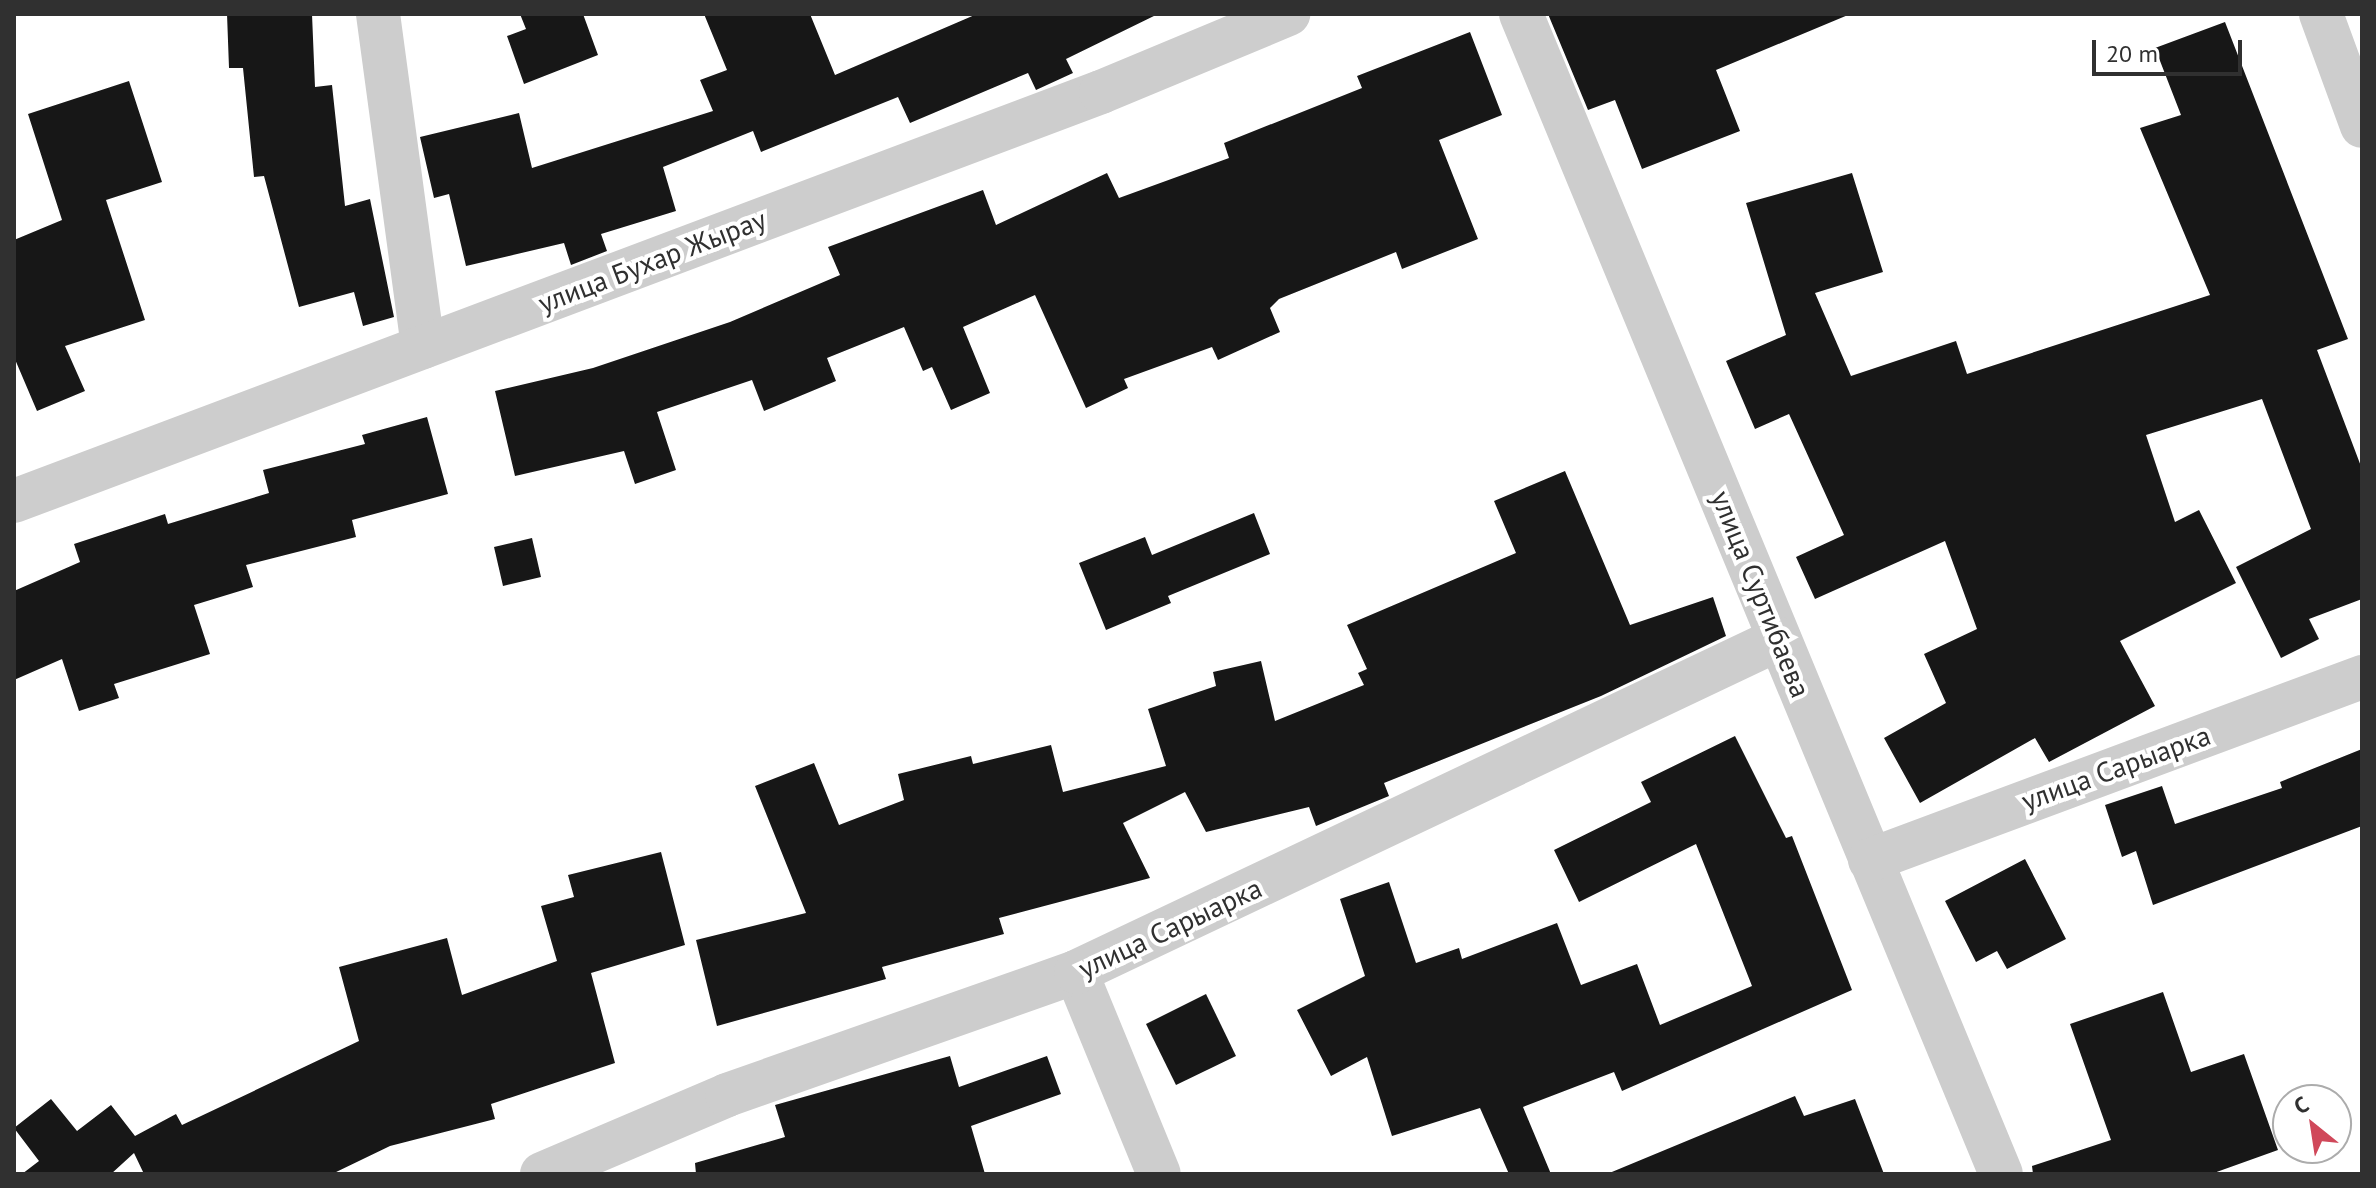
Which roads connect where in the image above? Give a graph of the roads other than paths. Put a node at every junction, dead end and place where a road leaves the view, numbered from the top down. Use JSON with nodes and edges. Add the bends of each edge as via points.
{"nodes":[{"id":1,"x":378,"y":14,"type":"edge"},
{"id":2,"x":1288,"y":14,"type":"edge"},
{"id":3,"x":1521,"y":14,"type":"edge"},
{"id":4,"x":2321,"y":14,"type":"edge"},
{"id":5,"x":2362,"y":126,"type":"edge"},
{"id":6,"x":423,"y":347,"type":"junction"},
{"id":7,"x":14,"y":501,"type":"edge"},
{"id":8,"x":1779,"y":639,"type":"junction"},
{"id":9,"x":2362,"y":677,"type":"edge"},
{"id":10,"x":1870,"y":860,"type":"junction"},
{"id":11,"x":1076,"y":972,"type":"junction"},
{"id":12,"x":542,"y":1174,"type":"edge"},
{"id":13,"x":1159,"y":1174,"type":"edge"},
{"id":14,"x":2001,"y":1174,"type":"edge"}],
"edges":[{"from":1,"to":6,"type":"street"},
{"from":2,"to":6,"type":"street","name":"улица Бухар Жырау","via":[[1101,92]]},
{"from":3,"to":8,"type":"street","name":"улица Суртибаева"},
{"from":4,"to":5,"type":"street"},
{"from":6,"to":7,"type":"street","name":"улица Бухар Жырау"},
{"from":8,"to":10,"type":"street","name":"улица Суртибаева"},
{"from":8,"to":11,"type":"street","name":"улица Сарыарка"},
{"from":9,"to":10,"type":"street","name":"улица Сарыарка"},
{"from":10,"to":14,"type":"street","name":"улица Суртибаева"},
{"from":11,"to":12,"type":"street","name":"улица Сарыарка","via":[[727,1095]]},
{"from":11,"to":13,"type":"street"}]}
